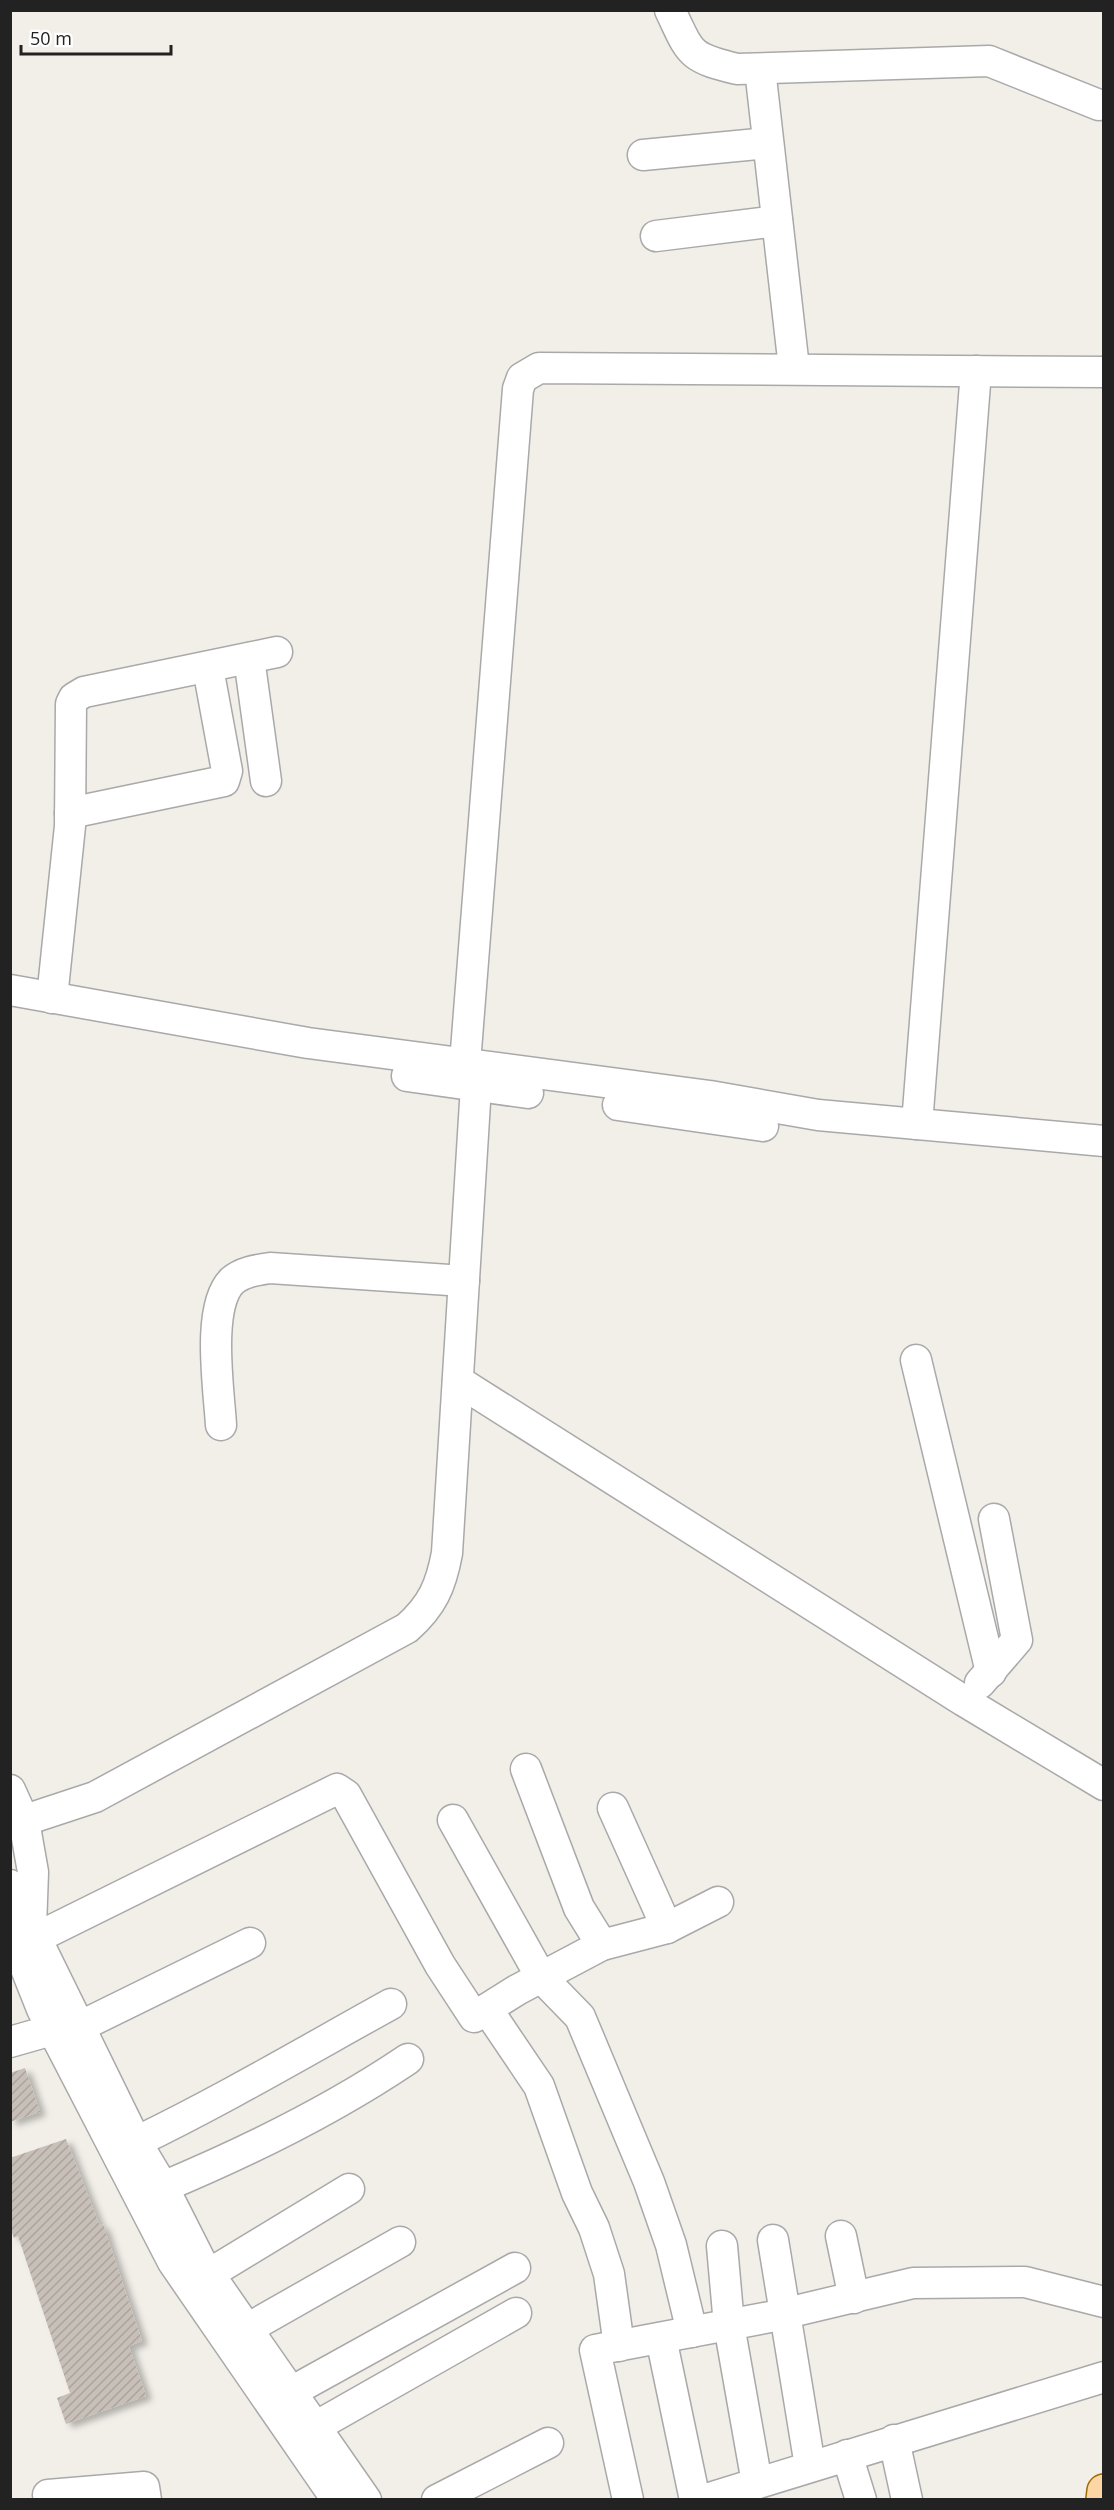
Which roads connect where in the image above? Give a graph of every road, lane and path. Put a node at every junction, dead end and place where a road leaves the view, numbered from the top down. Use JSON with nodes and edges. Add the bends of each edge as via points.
{"nodes":[{"id":1,"x":670,"y":10,"type":"edge"},
{"id":2,"x":760,"y":69,"type":"junction"},
{"id":3,"x":1099,"y":105,"type":"dead end"},
{"id":4,"x":768,"y":143,"type":"junction"},
{"id":5,"x":643,"y":155,"type":"dead end"},
{"id":6,"x":777,"y":221,"type":"junction"},
{"id":7,"x":656,"y":236,"type":"dead end"},
{"id":8,"x":794,"y":368,"type":"junction"},
{"id":9,"x":976,"y":371,"type":"junction"},
{"id":10,"x":1104,"y":372,"type":"edge"},
{"id":11,"x":278,"y":652,"type":"dead end"},
{"id":12,"x":249,"y":658,"type":"junction"},
{"id":13,"x":208,"y":668,"type":"junction"},
{"id":14,"x":266,"y":782,"type":"dead end"},
{"id":15,"x":70,"y":813,"type":"junction"},
{"id":16,"x":10,"y":990,"type":"edge"},
{"id":17,"x":51,"y":998,"type":"junction"},
{"id":18,"x":10,"y":1009,"type":"edge"},
{"id":19,"x":202,"y":1034,"type":"junction"},
{"id":20,"x":471,"y":1074,"type":"junction"},
{"id":21,"x":917,"y":1124,"type":"junction"},
{"id":22,"x":1104,"y":1142,"type":"edge"},
{"id":23,"x":1104,"y":1158,"type":"edge"},
{"id":24,"x":464,"y":1281,"type":"junction"},
{"id":25,"x":916,"y":1360,"type":"dead end"},
{"id":26,"x":458,"y":1381,"type":"junction"},
{"id":27,"x":221,"y":1425,"type":"dead end"},
{"id":28,"x":994,"y":1520,"type":"dead end"},
{"id":29,"x":991,"y":1672,"type":"junction"},
{"id":30,"x":964,"y":1701,"type":"junction"},
{"id":31,"x":526,"y":1770,"type":"dead end"},
{"id":32,"x":1104,"y":1785,"type":"edge"},
{"id":33,"x":10,"y":1790,"type":"edge"},
{"id":34,"x":613,"y":1808,"type":"dead end"},
{"id":35,"x":453,"y":1820,"type":"dead end"},
{"id":36,"x":17,"y":1823,"type":"edge"},
{"id":37,"x":10,"y":1885,"type":"edge"},
{"id":38,"x":718,"y":1902,"type":"dead end"},
{"id":39,"x":667,"y":1928,"type":"junction"},
{"id":40,"x":36,"y":1938,"type":"junction"},
{"id":41,"x":250,"y":1943,"type":"dead end"},
{"id":42,"x":602,"y":1945,"type":"junction"},
{"id":43,"x":541,"y":1977,"type":"junction"},
{"id":44,"x":391,"y":2004,"type":"dead end"},
{"id":45,"x":487,"y":2009,"type":"junction"},
{"id":46,"x":66,"y":2029,"type":"junction"},
{"id":47,"x":10,"y":2042,"type":"edge"},
{"id":48,"x":408,"y":2059,"type":"dead end"},
{"id":49,"x":135,"y":2142,"type":"junction"},
{"id":50,"x":163,"y":2187,"type":"junction"},
{"id":51,"x":349,"y":2189,"type":"dead end"},
{"id":52,"x":841,"y":2236,"type":"dead end"},
{"id":53,"x":773,"y":2240,"type":"dead end"},
{"id":54,"x":400,"y":2242,"type":"dead end"},
{"id":55,"x":722,"y":2246,"type":"dead end"},
{"id":56,"x":515,"y":2268,"type":"dead end"},
{"id":57,"x":209,"y":2274,"type":"junction"},
{"id":58,"x":854,"y":2298,"type":"junction"},
{"id":59,"x":1104,"y":2302,"type":"edge"},
{"id":60,"x":516,"y":2313,"type":"dead end"},
{"id":61,"x":786,"y":2314,"type":"junction"},
{"id":62,"x":729,"y":2325,"type":"junction"},
{"id":63,"x":248,"y":2329,"type":"junction"},
{"id":64,"x":692,"y":2332,"type":"junction"},
{"id":65,"x":661,"y":2338,"type":"junction"},
{"id":66,"x":619,"y":2346,"type":"junction"},
{"id":67,"x":1104,"y":2377,"type":"edge"},
{"id":68,"x":291,"y":2392,"type":"junction"},
{"id":69,"x":315,"y":2427,"type":"junction"},
{"id":70,"x":894,"y":2440,"type":"junction"},
{"id":71,"x":548,"y":2443,"type":"dead end"},
{"id":72,"x":847,"y":2455,"type":"junction"},
{"id":73,"x":785,"y":2481,"type":"edge"},
{"id":74,"x":1104,"y":2491,"type":"edge"},
{"id":75,"x":48,"y":2495,"type":"dead end"},
{"id":76,"x":718,"y":2497,"type":"edge"},
{"id":77,"x":146,"y":2499,"type":"edge"},
{"id":78,"x":337,"y":2499,"type":"edge"},
{"id":79,"x":366,"y":2499,"type":"edge"},
{"id":80,"x":437,"y":2499,"type":"edge"},
{"id":81,"x":628,"y":2499,"type":"edge"},
{"id":82,"x":695,"y":2499,"type":"edge"},
{"id":83,"x":861,"y":2499,"type":"edge"},
{"id":84,"x":907,"y":2499,"type":"edge"},
{"id":85,"x":1103,"y":2499,"type":"edge"}],
"edges":[{"from":1,"to":2,"type":"street","via":[[688,49],[704,61],[736,69]]},
{"from":2,"to":3,"type":"street","via":[[989,62]]},
{"from":2,"to":4,"type":"street"},
{"from":4,"to":5,"type":"street"},
{"from":4,"to":6,"type":"street"},
{"from":6,"to":7,"type":"street"},
{"from":6,"to":8,"type":"street"},
{"from":8,"to":9,"type":"street"},
{"from":8,"to":20,"type":"street","via":[[540,368],[522,378],[517,401]]},
{"from":9,"to":10,"type":"street"},
{"from":9,"to":21,"type":"street"},
{"from":11,"to":12,"type":"street"},
{"from":12,"to":13,"type":"street"},
{"from":12,"to":14,"type":"street"},
{"from":13,"to":15,"type":"street","via":[[84,692],[74,698]]},
{"from":13,"to":15,"type":"street","via":[[227,771],[224,781]]},
{"from":15,"to":17,"type":"street"},
{"from":16,"to":17,"type":"street"},
{"from":17,"to":19,"type":"street"},
{"from":18,"to":19,"type":"street"},
{"from":19,"to":20,"type":"street","via":[[308,1043]]},
{"from":20,"to":21,"type":"street","via":[[710,1096],[818,1115]]},
{"from":20,"to":23,"type":"street","via":[[839,1136]]},
{"from":20,"to":24,"type":"street"},
{"from":21,"to":22,"type":"street"},
{"from":24,"to":26,"type":"street"},
{"from":24,"to":27,"type":"street","via":[[270,1268],[250,1271],[232,1281],[220,1298],[217,1319]]},
{"from":25,"to":29,"type":"street"},
{"from":26,"to":30,"type":"street"},
{"from":26,"to":36,"type":"street","via":[[447,1553],[436,1595],[424,1613],[407,1628],[95,1797]]},
{"from":28,"to":29,"type":"street","via":[[1017,1640]]},
{"from":29,"to":30,"type":"street"},
{"from":30,"to":32,"type":"street"},
{"from":31,"to":42,"type":"street","via":[[579,1908]]},
{"from":33,"to":36,"type":"street"},
{"from":34,"to":39,"type":"street"},
{"from":35,"to":43,"type":"street"},
{"from":36,"to":40,"type":"street","via":[[33,1872],[30,1918]]},
{"from":37,"to":46,"type":"street","via":[[13,1936]]},
{"from":38,"to":39,"type":"street"},
{"from":39,"to":42,"type":"street"},
{"from":40,"to":45,"type":"street","via":[[337,1789],[346,1795],[440,1965],[474,2017]]},
{"from":40,"to":46,"type":"street"},
{"from":41,"to":46,"type":"street"},
{"from":42,"to":43,"type":"street"},
{"from":43,"to":45,"type":"street"},
{"from":43,"to":64,"type":"street","via":[[580,2017],[610,2085],[671,2245]]},
{"from":44,"to":49,"type":"street","via":[[209,2107]]},
{"from":45,"to":66,"type":"street","via":[[539,2085],[609,2274]]},
{"from":46,"to":47,"type":"street"},
{"from":46,"to":49,"type":"street"},
{"from":46,"to":78,"type":"street","via":[[178,2270]]},
{"from":48,"to":50,"type":"street","via":[[302,2123]]},
{"from":49,"to":50,"type":"street"},
{"from":50,"to":57,"type":"street"},
{"from":51,"to":57,"type":"street"},
{"from":52,"to":58,"type":"street"},
{"from":53,"to":61,"type":"street"},
{"from":54,"to":63,"type":"street"},
{"from":55,"to":62,"type":"street"},
{"from":56,"to":68,"type":"street"},
{"from":57,"to":63,"type":"street"},
{"from":58,"to":59,"type":"street","via":[[913,2283],[1024,2282]]},
{"from":58,"to":61,"type":"street"},
{"from":60,"to":69,"type":"street"},
{"from":61,"to":62,"type":"street"},
{"from":61,"to":73,"type":"street"},
{"from":62,"to":64,"type":"street"},
{"from":62,"to":73,"type":"street"},
{"from":63,"to":68,"type":"street"},
{"from":64,"to":65,"type":"street"},
{"from":65,"to":66,"type":"street"},
{"from":65,"to":82,"type":"street"},
{"from":66,"to":81,"type":"street","via":[[595,2350]]},
{"from":67,"to":70,"type":"street"},
{"from":68,"to":69,"type":"street"},
{"from":69,"to":79,"type":"street"},
{"from":70,"to":72,"type":"street"},
{"from":70,"to":84,"type":"street"},
{"from":71,"to":80,"type":"street"},
{"from":72,"to":73,"type":"street"},
{"from":72,"to":83,"type":"street"},
{"from":73,"to":76,"type":"street"},
{"from":74,"to":85,"type":"main road"},
{"from":75,"to":77,"type":"street","via":[[144,2487]]}]}
